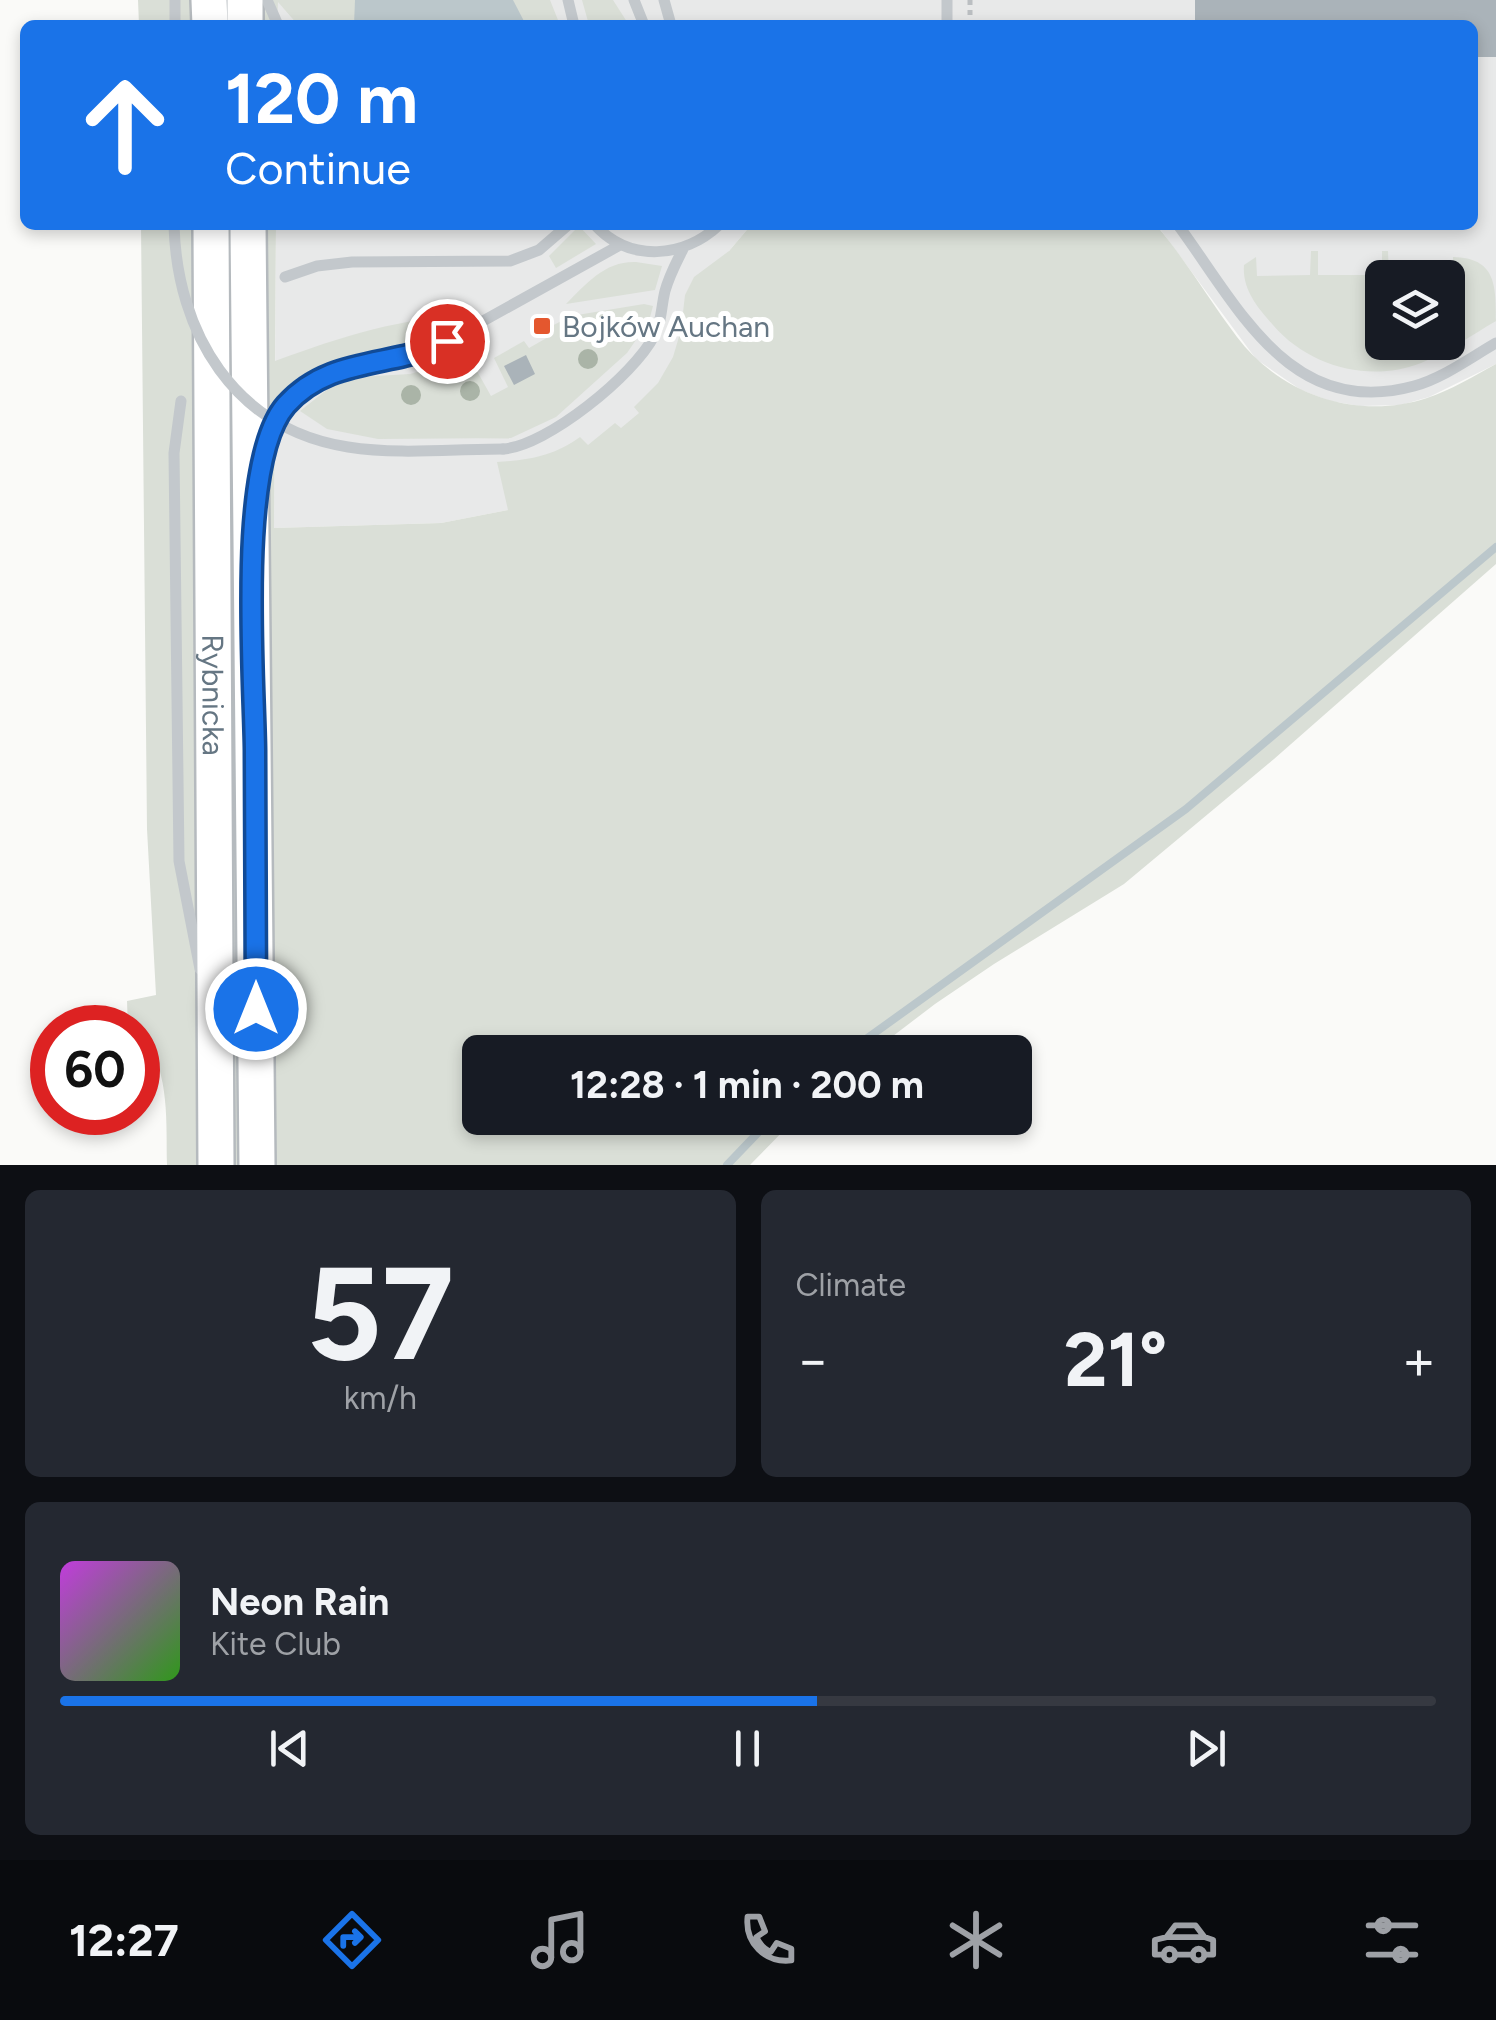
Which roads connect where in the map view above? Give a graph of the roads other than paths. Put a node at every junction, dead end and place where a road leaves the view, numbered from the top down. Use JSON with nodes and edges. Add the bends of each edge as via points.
{"nodes":[{"id":1,"x":174,"y":230,"type":"edge"},
{"id":2,"x":211,"y":230,"type":"edge"},
{"id":3,"x":248,"y":230,"type":"edge"},
{"id":4,"x":562,"y":230,"type":"edge"},
{"id":5,"x":602,"y":230,"type":"edge"},
{"id":6,"x":714,"y":230,"type":"edge"},
{"id":7,"x":1182,"y":230,"type":"edge"},
{"id":8,"x":620,"y":244,"type":"junction"},
{"id":9,"x":684,"y":249,"type":"junction"},
{"id":10,"x":286,"y":278,"type":"dead end"},
{"id":11,"x":1496,"y":343,"type":"edge"},
{"id":12,"x":180,"y":401,"type":"dead end"},
{"id":13,"x":253,"y":542,"type":"junction"},
{"id":14,"x":217,"y":1056,"type":"junction"},
{"id":15,"x":216,"y":1165,"type":"edge"},
{"id":16,"x":258,"y":1165,"type":"edge"}],
"edges":[{"from":1,"to":9,"type":"lane","bridge":true,"via":[[178,278],[192,323],[229,381],[270,418],[311,438],[381,450],[503,449],[562,424],[640,358],[659,326],[665,291]]},
{"from":2,"to":14,"type":"main road","name":"Rybnicka"},
{"from":3,"to":13,"type":"main road","name":"Rybnicka"},
{"from":4,"to":10,"type":"lane","via":[[539,250],[510,260],[352,262]]},
{"from":5,"to":8,"type":"lane"},
{"from":6,"to":9,"type":"lane"},
{"from":7,"to":11,"type":"lane","via":[[1272,352],[1332,384],[1382,391],[1414,386]]},
{"from":8,"to":9,"type":"lane","via":[[662,253]]},
{"from":8,"to":13,"type":"lane","via":[[447,341],[340,369],[299,393],[268,441]]},
{"from":12,"to":14,"type":"lane","via":[[174,453],[179,862]]},
{"from":13,"to":16,"type":"main road","name":"Rybnicka"},
{"from":14,"to":15,"type":"main road","name":"Rybnicka"}]}
